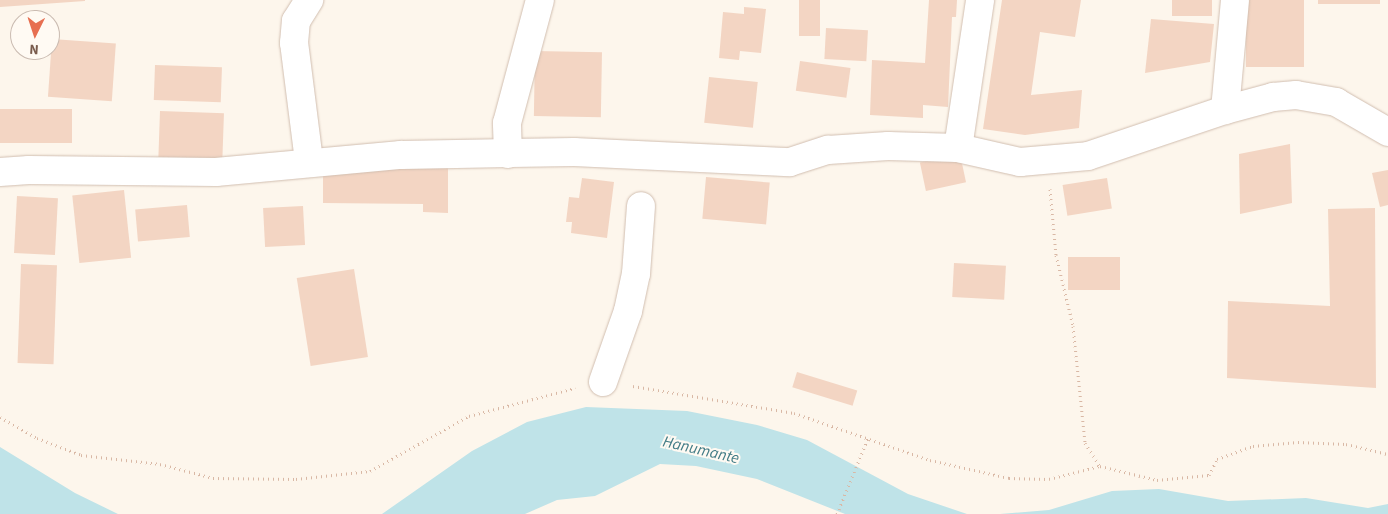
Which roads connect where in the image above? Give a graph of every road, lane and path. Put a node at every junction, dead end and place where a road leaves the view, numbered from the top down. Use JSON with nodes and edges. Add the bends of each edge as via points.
{"nodes":[{"id":1,"x":310,"y":0,"type":"edge"},
{"id":2,"x":540,"y":0,"type":"edge"},
{"id":3,"x":980,"y":0,"type":"edge"},
{"id":4,"x":1235,"y":0,"type":"edge"},
{"id":5,"x":1225,"y":110,"type":"junction"},
{"id":6,"x":1388,"y":132,"type":"edge"},
{"id":7,"x":958,"y":148,"type":"junction"},
{"id":8,"x":508,"y":154,"type":"junction"},
{"id":9,"x":309,"y":161,"type":"junction"},
{"id":10,"x":1048,"y":161,"type":"junction"},
{"id":11,"x":0,"y":172,"type":"edge"},
{"id":12,"x":641,"y":206,"type":"dead end"},
{"id":13,"x":603,"y":382,"type":"junction"},
{"id":14,"x":0,"y":417,"type":"edge"},
{"id":15,"x":868,"y":438,"type":"junction"},
{"id":16,"x":1388,"y":454,"type":"edge"},
{"id":17,"x":1100,"y":466,"type":"junction"},
{"id":18,"x":837,"y":514,"type":"edge"}],
"edges":[{"from":1,"to":9,"type":"street","via":[[296,21],[294,43]]},
{"from":2,"to":8,"type":"street","via":[[508,123]]},
{"from":3,"to":7,"type":"street"},
{"from":4,"to":5,"type":"street"},
{"from":5,"to":6,"type":"street","via":[[1273,97],[1316,97],[1352,110]]},
{"from":5,"to":10,"type":"street","via":[[1088,156]]},
{"from":7,"to":8,"type":"street","via":[[888,146],[828,150],[790,162],[583,152]]},
{"from":7,"to":10,"type":"street","via":[[1020,162]]},
{"from":8,"to":9,"type":"street","via":[[401,155]]},
{"from":9,"to":11,"type":"street","via":[[216,172]]},
{"from":10,"to":17,"type":"path","via":[[1056,255],[1073,326],[1085,443]]},
{"from":12,"to":13,"type":"street","via":[[636,274],[628,311]]},
{"from":13,"to":14,"type":"path","via":[[468,416],[370,471],[296,479],[214,478],[160,464],[81,455],[37,438]]},
{"from":13,"to":15,"type":"path","via":[[794,413]]},
{"from":15,"to":17,"type":"path","via":[[930,460],[1008,478],[1049,479]]},
{"from":15,"to":18,"type":"path"},
{"from":16,"to":17,"type":"path","via":[[1346,444],[1298,442],[1253,446],[1217,459],[1209,475],[1157,480]]}]}
